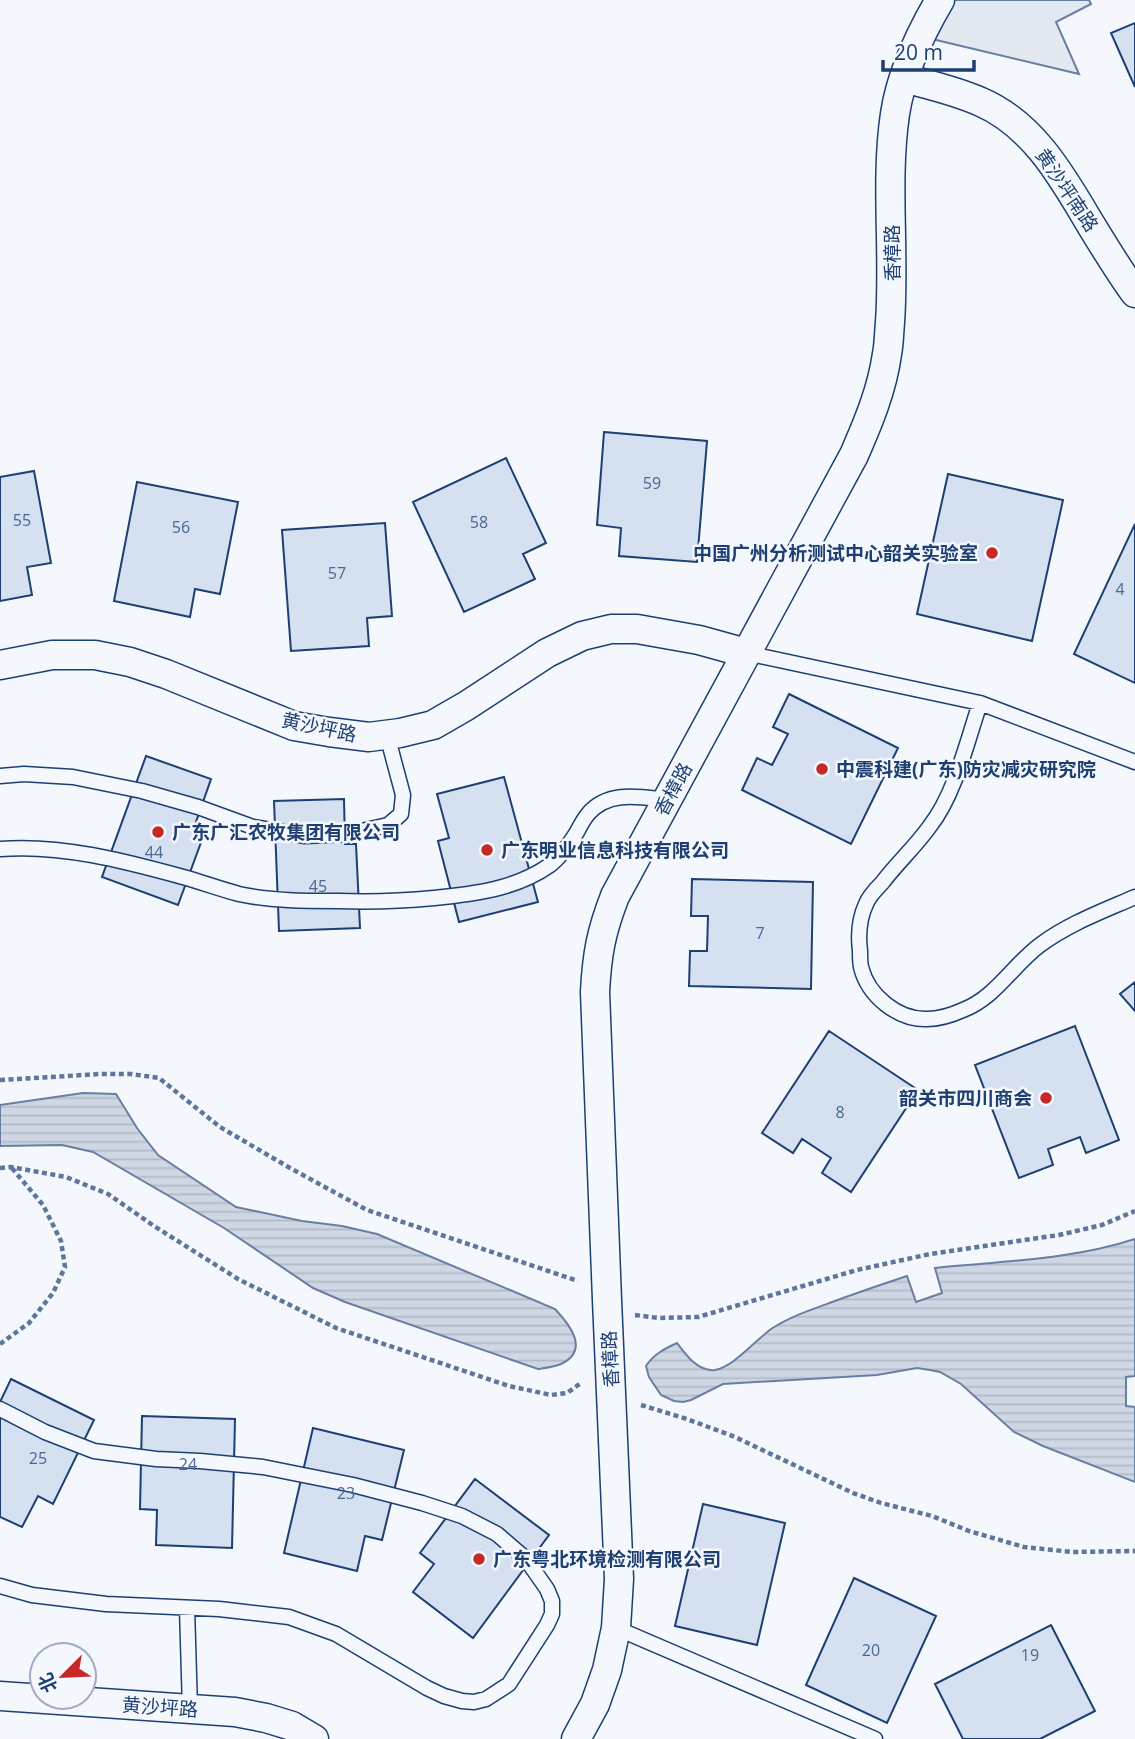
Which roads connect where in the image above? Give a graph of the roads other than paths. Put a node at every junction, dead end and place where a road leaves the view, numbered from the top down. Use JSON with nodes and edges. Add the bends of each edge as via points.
{"nodes":[{"id":1,"x":940,"y":0,"type":"edge"},
{"id":2,"x":904,"y":78,"type":"junction"},
{"id":3,"x":1135,"y":293,"type":"edge"},
{"id":4,"x":746,"y":653,"type":"junction"},
{"id":5,"x":0,"y":665,"type":"edge"},
{"id":6,"x":980,"y":703,"type":"junction"},
{"id":7,"x":387,"y":735,"type":"junction"},
{"id":8,"x":1135,"y":762,"type":"edge"},
{"id":9,"x":0,"y":776,"type":"edge"},
{"id":10,"x":667,"y":800,"type":"junction"},
{"id":11,"x":0,"y":849,"type":"edge"},
{"id":12,"x":1135,"y":897,"type":"edge"},
{"id":13,"x":0,"y":1409,"type":"edge"},
{"id":14,"x":0,"y":1587,"type":"edge"},
{"id":15,"x":187,"y":1608,"type":"junction"},
{"id":16,"x":617,"y":1628,"type":"junction"},
{"id":17,"x":0,"y":1696,"type":"edge"},
{"id":18,"x":190,"y":1709,"type":"junction"},
{"id":19,"x":314,"y":1739,"type":"edge"},
{"id":20,"x":576,"y":1739,"type":"edge"},
{"id":21,"x":875,"y":1739,"type":"edge"}],
"edges":[{"from":1,"to":2,"type":"street","name":"香樟路"},
{"from":2,"to":3,"type":"street","name":"黄沙坪南路","via":[[983,102],[1013,120],[1039,145],[1069,187]]},
{"from":2,"to":4,"type":"street","name":"香樟路","via":[[892,148],[892,293],[887,354],[873,410],[854,455]]},
{"from":4,"to":6,"type":"lane"},
{"from":4,"to":7,"type":"street","name":"黄沙坪路","via":[[699,640],[611,629],[582,636],[547,653],[433,725]]},
{"from":4,"to":10,"type":"street","name":"香樟路"},
{"from":5,"to":7,"type":"street","name":"黄沙坪路","via":[[52,655],[96,655],[166,674],[295,726],[369,737]]},
{"from":6,"to":8,"type":"lane"},
{"from":6,"to":12,"type":"lane","via":[[946,802],[866,902],[860,921],[861,968],[874,992],[887,1006],[908,1017],[927,1019],[962,1011],[988,996],[1041,944]]},
{"from":7,"to":9,"type":"lane","via":[[403,795],[401,814],[388,825],[348,834],[305,836],[253,827],[142,791],[73,777]]},
{"from":10,"to":11,"type":"lane","via":[[628,796],[601,802],[552,864],[528,878],[487,891],[425,899],[267,898],[54,849]]},
{"from":10,"to":16,"type":"street","name":"香樟路","via":[[615,896],[597,959],[595,992],[619,1579]]},
{"from":13,"to":15,"type":"lane","via":[[94,1451],[263,1467],[353,1485],[462,1516],[497,1534],[526,1559],[552,1601],[547,1625],[509,1684],[474,1702],[444,1696],[337,1634],[289,1617]]},
{"from":14,"to":15,"type":"lane","via":[[106,1604]]},
{"from":15,"to":18,"type":"lane"},
{"from":16,"to":20,"type":"street","name":"香樟路","via":[[595,1704]]},
{"from":16,"to":21,"type":"lane"},
{"from":17,"to":18,"type":"street","name":"黄沙坪路"},
{"from":18,"to":19,"type":"street","name":"黄沙坪路","via":[[266,1718]]}]}
